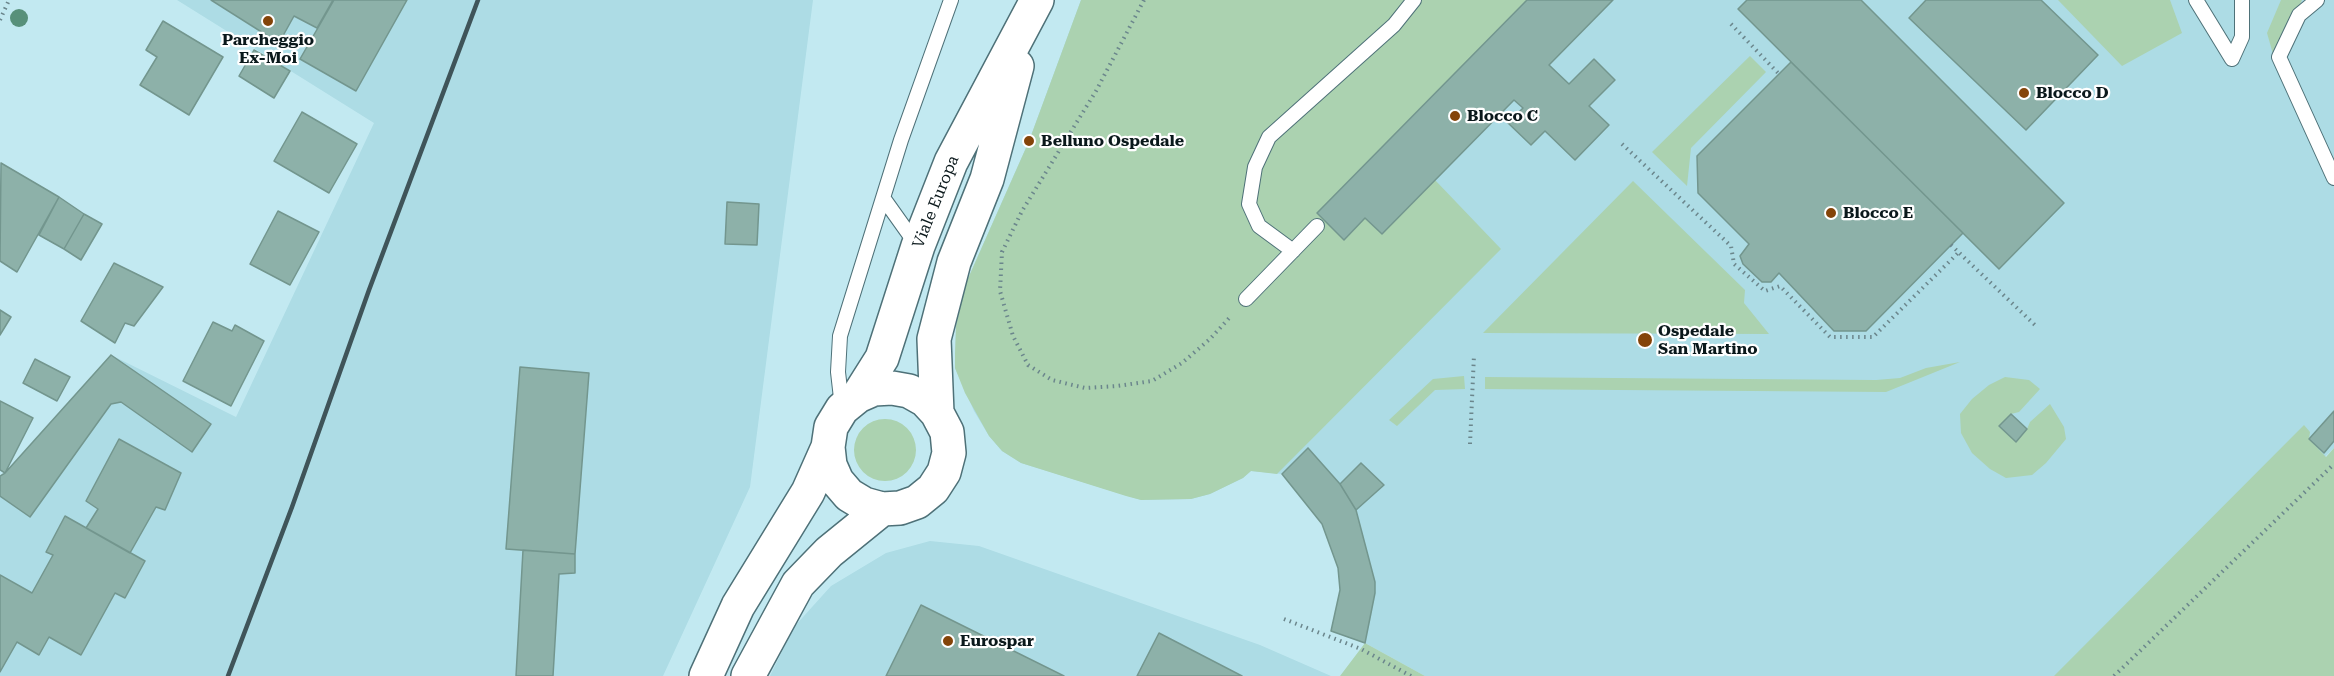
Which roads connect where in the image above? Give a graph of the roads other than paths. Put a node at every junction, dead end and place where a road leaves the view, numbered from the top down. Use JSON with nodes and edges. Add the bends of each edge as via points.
{"nodes":[{"id":1,"x":951,"y":0,"type":"edge"},
{"id":2,"x":1414,"y":0,"type":"edge"},
{"id":3,"x":2196,"y":0,"type":"edge"},
{"id":4,"x":2242,"y":0,"type":"edge"},
{"id":5,"x":2317,"y":0,"type":"edge"},
{"id":6,"x":1034,"y":7,"type":"edge"},
{"id":7,"x":2334,"y":178,"type":"edge"},
{"id":8,"x":884,"y":199,"type":"junction"},
{"id":9,"x":1317,"y":226,"type":"dead end"},
{"id":10,"x":918,"y":246,"type":"junction"},
{"id":11,"x":1293,"y":251,"type":"junction"},
{"id":12,"x":1246,"y":299,"type":"road end"},
{"id":13,"x":850,"y":402,"type":"junction"},
{"id":14,"x":937,"y":413,"type":"junction"},
{"id":15,"x":828,"y":447,"type":"junction"},
{"id":16,"x":882,"y":509,"type":"junction"},
{"id":17,"x":706,"y":676,"type":"edge"},
{"id":18,"x":748,"y":676,"type":"edge"}],
"edges":[{"from":1,"to":8,"type":"lane"},
{"from":2,"to":11,"type":"lane","via":[[1395,25],[1269,137],[1264,147],[1255,167],[1249,204],[1259,226]]},
{"from":3,"to":4,"type":"lane","via":[[2232,59],[2242,37]]},
{"from":5,"to":7,"type":"lane","via":[[2299,15],[2279,57]]},
{"from":6,"to":10,"type":"main road","name":"Viale Europa","via":[[951,162]]},
{"from":6,"to":14,"type":"main road","name":"Viale Europa","via":[[987,179],[954,262],[934,339]]},
{"from":8,"to":10,"type":"lane"},
{"from":8,"to":13,"type":"lane","via":[[840,336],[838,372]]},
{"from":9,"to":11,"type":"lane"},
{"from":10,"to":13,"type":"main road","name":"Viale Europa","via":[[882,358]]},
{"from":11,"to":12,"type":"lane"},
{"from":13,"to":14,"type":"main road","name":"Viale Europa","via":[[874,389],[892,388],[909,391]]},
{"from":13,"to":15,"type":"main road","name":"Viale Europa","via":[[831,427]]},
{"from":14,"to":16,"type":"main road","name":"Viale Europa","via":[[947,432],[949,453],[944,472],[933,489],[917,502]]},
{"from":15,"to":16,"type":"main road","name":"Viale Europa","via":[[830,465],[849,495]]},
{"from":15,"to":17,"type":"main road","name":"Viale Europa","via":[[808,492],[738,606]]},
{"from":16,"to":18,"type":"main road","name":"Viale Europa","via":[[829,552],[798,584]]}]}
